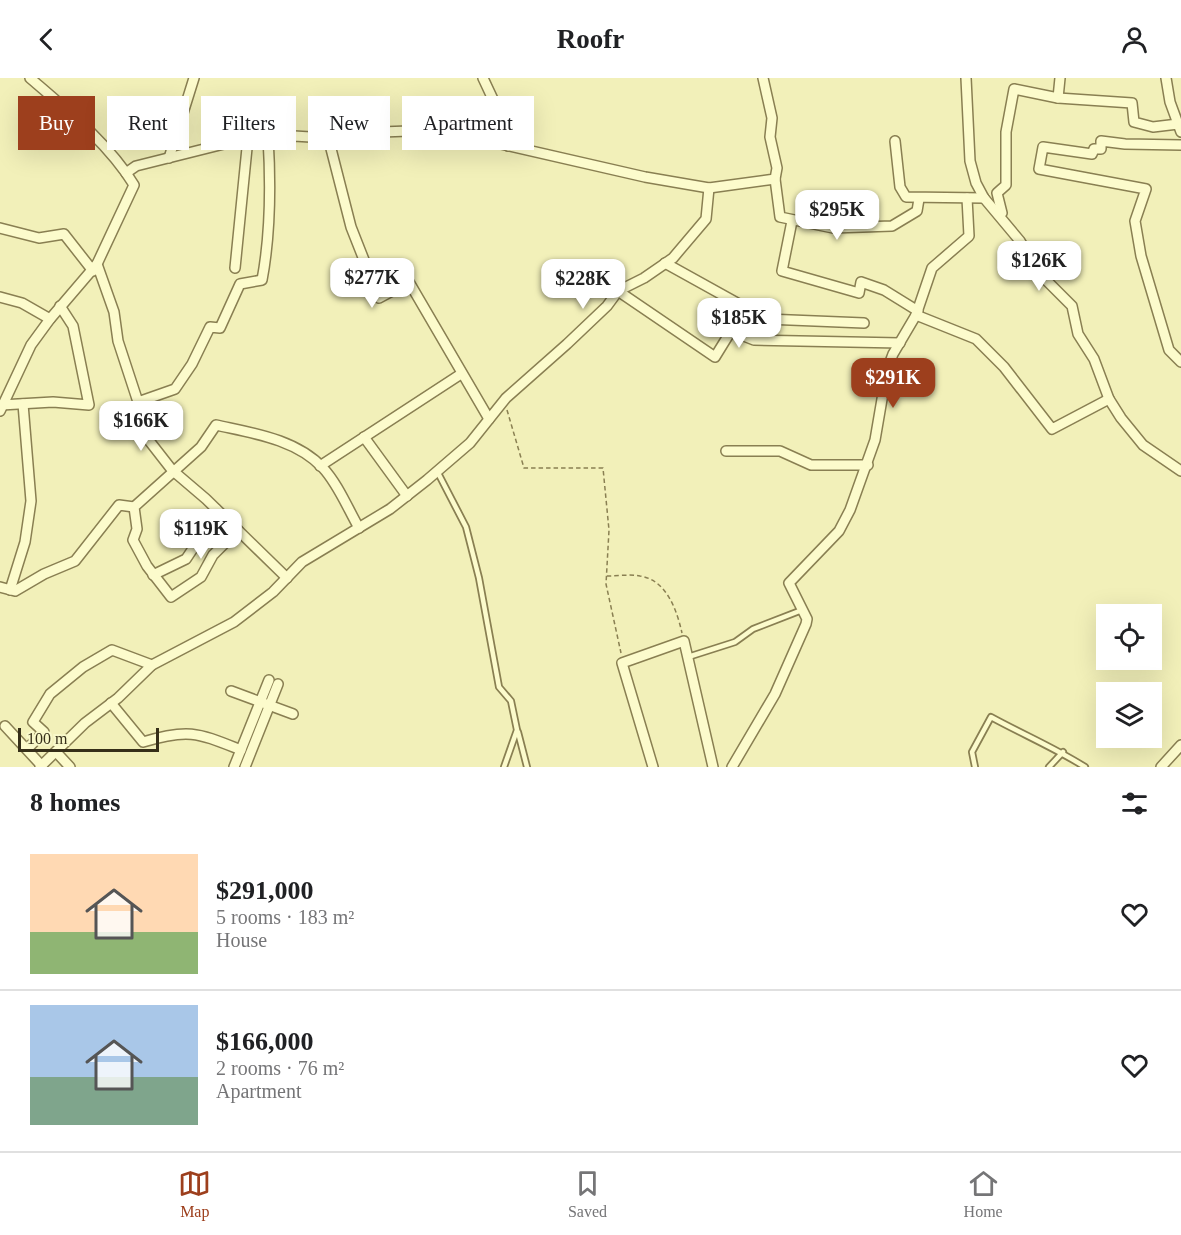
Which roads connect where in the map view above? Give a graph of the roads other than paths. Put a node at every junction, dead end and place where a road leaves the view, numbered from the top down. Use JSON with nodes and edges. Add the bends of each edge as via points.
{"nodes":[{"id":1,"x":30,"y":78,"type":"edge"},
{"id":2,"x":194,"y":78,"type":"edge"},
{"id":3,"x":483,"y":78,"type":"edge"},
{"id":4,"x":763,"y":78,"type":"edge"},
{"id":5,"x":966,"y":78,"type":"edge"},
{"id":6,"x":1060,"y":78,"type":"edge"},
{"id":7,"x":1166,"y":78,"type":"edge"},
{"id":8,"x":491,"y":96,"type":"edge"},
{"id":9,"x":1058,"y":98,"type":"junction"},
{"id":10,"x":1179,"y":128,"type":"edge"},
{"id":11,"x":895,"y":141,"type":"dead end"},
{"id":12,"x":1181,"y":145,"type":"edge"},
{"id":13,"x":201,"y":150,"type":"edge"},
{"id":14,"x":247,"y":150,"type":"edge"},
{"id":15,"x":269,"y":150,"type":"edge"},
{"id":16,"x":331,"y":150,"type":"edge"},
{"id":17,"x":525,"y":150,"type":"edge"},
{"id":18,"x":169,"y":158,"type":"junction"},
{"id":19,"x":126,"y":172,"type":"junction"},
{"id":20,"x":775,"y":179,"type":"junction"},
{"id":21,"x":709,"y":188,"type":"junction"},
{"id":22,"x":967,"y":198,"type":"junction"},
{"id":23,"x":984,"y":198,"type":"junction"},
{"id":24,"x":919,"y":199,"type":"junction"},
{"id":25,"x":792,"y":221,"type":"junction"},
{"id":26,"x":0,"y":228,"type":"edge"},
{"id":27,"x":1010,"y":229,"type":"junction"},
{"id":28,"x":665,"y":263,"type":"junction"},
{"id":29,"x":95,"y":268,"type":"junction"},
{"id":30,"x":235,"y":268,"type":"dead end"},
{"id":31,"x":618,"y":291,"type":"junction"},
{"id":32,"x":0,"y":297,"type":"edge"},
{"id":33,"x":60,"y":306,"type":"junction"},
{"id":34,"x":917,"y":313,"type":"junction"},
{"id":35,"x":50,"y":319,"type":"junction"},
{"id":36,"x":864,"y":323,"type":"dead end"},
{"id":37,"x":900,"y":343,"type":"junction"},
{"id":38,"x":1181,"y":362,"type":"edge"},
{"id":39,"x":462,"y":374,"type":"junction"},
{"id":40,"x":1109,"y":399,"type":"junction"},
{"id":41,"x":138,"y":402,"type":"junction"},
{"id":42,"x":23,"y":404,"type":"junction"},
{"id":43,"x":1,"y":407,"type":"edge"},
{"id":44,"x":489,"y":419,"type":"junction"},
{"id":45,"x":364,"y":437,"type":"junction"},
{"id":46,"x":726,"y":451,"type":"dead end"},
{"id":47,"x":868,"y":465,"type":"junction"},
{"id":48,"x":320,"y":466,"type":"junction"},
{"id":49,"x":1180,"y":467,"type":"edge"},
{"id":50,"x":437,"y":471,"type":"junction"},
{"id":51,"x":174,"y":472,"type":"junction"},
{"id":52,"x":407,"y":495,"type":"junction"},
{"id":53,"x":134,"y":507,"type":"junction"},
{"id":54,"x":216,"y":509,"type":"junction"},
{"id":55,"x":359,"y":528,"type":"junction"},
{"id":56,"x":237,"y":530,"type":"junction"},
{"id":57,"x":153,"y":575,"type":"junction"},
{"id":58,"x":287,"y":578,"type":"junction"},
{"id":59,"x":5,"y":589,"type":"edge"},
{"id":60,"x":802,"y":610,"type":"junction"},
{"id":61,"x":688,"y":657,"type":"junction"},
{"id":62,"x":153,"y":665,"type":"junction"},
{"id":63,"x":273,"y":682,"type":"dead end"},
{"id":64,"x":231,"y":691,"type":"dead end"},
{"id":65,"x":111,"y":703,"type":"junction"},
{"id":66,"x":264,"y":705,"type":"junction"},
{"id":67,"x":293,"y":714,"type":"dead end"},
{"id":68,"x":5,"y":726,"type":"dead end"},
{"id":69,"x":517,"y":730,"type":"junction"},
{"id":70,"x":1181,"y":745,"type":"edge"},
{"id":71,"x":27,"y":749,"type":"junction"},
{"id":72,"x":241,"y":750,"type":"junction"},
{"id":73,"x":1063,"y":752,"type":"junction"},
{"id":74,"x":57,"y":753,"type":"junction"},
{"id":75,"x":41,"y":766,"type":"edge"},
{"id":76,"x":70,"y":767,"type":"edge"},
{"id":77,"x":234,"y":767,"type":"edge"},
{"id":78,"x":245,"y":767,"type":"edge"},
{"id":79,"x":504,"y":767,"type":"edge"},
{"id":80,"x":527,"y":767,"type":"edge"},
{"id":81,"x":653,"y":767,"type":"edge"},
{"id":82,"x":713,"y":767,"type":"edge"},
{"id":83,"x":732,"y":767,"type":"edge"},
{"id":84,"x":975,"y":767,"type":"edge"},
{"id":85,"x":1050,"y":767,"type":"edge"},
{"id":86,"x":1085,"y":767,"type":"edge"},
{"id":87,"x":1161,"y":767,"type":"edge"}],
"edges":[{"from":1,"to":19,"type":"street","via":[[58,101]]},
{"from":2,"to":18,"type":"street"},
{"from":3,"to":8,"type":"street"},
{"from":4,"to":20,"type":"street","via":[[772,118]]},
{"from":5,"to":23,"type":"street","via":[[970,161]]},
{"from":6,"to":9,"type":"street"},
{"from":7,"to":10,"type":"street"},
{"from":9,"to":10,"type":"street","via":[[1132,103],[1134,122]]},
{"from":9,"to":27,"type":"street","via":[[1014,89],[1006,132],[1006,185],[997,193],[998,205]]},
{"from":11,"to":24,"type":"street","via":[[902,193]]},
{"from":12,"to":38,"type":"street","via":[[1101,141],[1101,149],[1094,149],[1092,154],[1043,147],[1039,169],[1146,189],[1135,221],[1141,256],[1168,350]]},
{"from":13,"to":18,"type":"street"},
{"from":14,"to":30,"type":"street"},
{"from":15,"to":41,"type":"street","via":[[269,245],[262,280],[240,284],[220,328],[210,327],[175,389]]},
{"from":16,"to":39,"type":"street","via":[[351,227],[379,298],[409,282]]},
{"from":17,"to":21,"type":"street"},
{"from":18,"to":19,"type":"street"},
{"from":19,"to":29,"type":"street","via":[[134,185]]},
{"from":20,"to":21,"type":"street"},
{"from":20,"to":25,"type":"street","via":[[780,217]]},
{"from":21,"to":28,"type":"street","via":[[706,219]]},
{"from":22,"to":23,"type":"street"},
{"from":22,"to":24,"type":"street"},
{"from":22,"to":34,"type":"street","via":[[969,236],[932,268]]},
{"from":23,"to":27,"type":"street"},
{"from":24,"to":25,"type":"street","via":[[917,211],[892,226],[833,228]]},
{"from":25,"to":34,"type":"street","via":[[782,271],[859,293],[861,282],[884,290]]},
{"from":26,"to":29,"type":"street","via":[[39,238],[64,234]]},
{"from":27,"to":40,"type":"street","via":[[1040,274],[1072,306],[1078,334],[1094,358]]},
{"from":28,"to":31,"type":"street"},
{"from":28,"to":36,"type":"street","via":[[766,319]]},
{"from":29,"to":33,"type":"street"},
{"from":29,"to":41,"type":"street","via":[[114,312],[118,341]]},
{"from":31,"to":37,"type":"street","via":[[715,357],[731,331],[754,340]]},
{"from":31,"to":44,"type":"street"},
{"from":32,"to":35,"type":"street","via":[[22,303]]},
{"from":33,"to":35,"type":"street"},
{"from":33,"to":42,"type":"street","via":[[73,326],[89,405]]},
{"from":34,"to":37,"type":"street"},
{"from":34,"to":40,"type":"street","via":[[976,339],[1004,367],[1052,429]]},
{"from":35,"to":43,"type":"street","via":[[31,345]]},
{"from":37,"to":47,"type":"street","via":[[886,370]]},
{"from":39,"to":44,"type":"street"},
{"from":39,"to":45,"type":"street"},
{"from":40,"to":49,"type":"street","via":[[1143,445]]},
{"from":41,"to":51,"type":"street","via":[[140,429]]},
{"from":42,"to":43,"type":"street"},
{"from":42,"to":59,"type":"street","via":[[31,501],[25,542]]},
{"from":44,"to":50,"type":"street","via":[[470,443]]},
{"from":45,"to":48,"type":"street"},
{"from":45,"to":52,"type":"street"},
{"from":46,"to":47,"type":"street","via":[[780,451],[811,465]]},
{"from":47,"to":60,"type":"street","via":[[839,531],[789,583]]},
{"from":48,"to":51,"type":"street","via":[[301,450],[269,437],[216,425],[201,447]]},
{"from":48,"to":55,"type":"street"},
{"from":50,"to":52,"type":"street"},
{"from":50,"to":69,"type":"lane","via":[[466,526],[499,687],[511,700]]},
{"from":51,"to":53,"type":"street"},
{"from":51,"to":54,"type":"street"},
{"from":52,"to":55,"type":"street"},
{"from":53,"to":57,"type":"street","via":[[137,529],[133,540]]},
{"from":53,"to":59,"type":"street","via":[[119,505],[75,561],[15,591]]},
{"from":54,"to":56,"type":"street"},
{"from":54,"to":57,"type":"street","via":[[186,559]]},
{"from":55,"to":58,"type":"street","via":[[302,562]]},
{"from":56,"to":57,"type":"street","via":[[213,555],[201,577],[171,597]]},
{"from":56,"to":58,"type":"street"},
{"from":58,"to":62,"type":"street","via":[[234,622]]},
{"from":60,"to":61,"type":"lane","via":[[753,629],[735,642]]},
{"from":60,"to":83,"type":"street","via":[[806,624],[775,694]]},
{"from":61,"to":81,"type":"street","via":[[684,641],[622,663]]},
{"from":61,"to":82,"type":"street"},
{"from":62,"to":65,"type":"street"},
{"from":62,"to":71,"type":"street","via":[[112,650],[83,667],[50,694],[33,722],[44,732]]},
{"from":63,"to":66,"type":"street"},
{"from":64,"to":66,"type":"street"},
{"from":65,"to":72,"type":"street","via":[[143,742],[170,734],[200,734]]},
{"from":65,"to":74,"type":"street"},
{"from":66,"to":67,"type":"street"},
{"from":66,"to":72,"type":"street"},
{"from":66,"to":78,"type":"street"},
{"from":68,"to":71,"type":"street"},
{"from":69,"to":79,"type":"lane"},
{"from":69,"to":80,"type":"lane"},
{"from":70,"to":87,"type":"street"},
{"from":71,"to":75,"type":"street"},
{"from":72,"to":77,"type":"street"},
{"from":73,"to":84,"type":"lane","via":[[991,717],[972,752]]},
{"from":73,"to":85,"type":"lane"},
{"from":73,"to":86,"type":"lane"},
{"from":74,"to":75,"type":"street"},
{"from":74,"to":76,"type":"street"}]}
